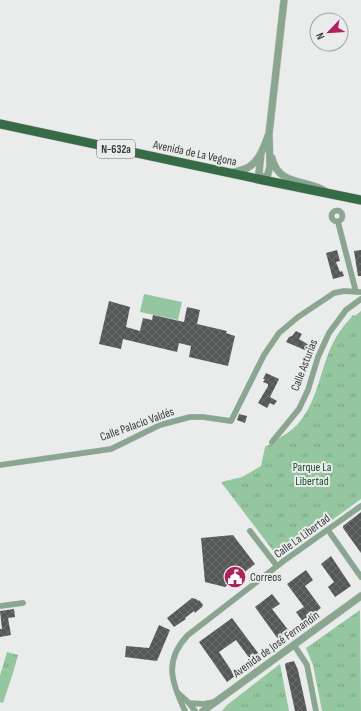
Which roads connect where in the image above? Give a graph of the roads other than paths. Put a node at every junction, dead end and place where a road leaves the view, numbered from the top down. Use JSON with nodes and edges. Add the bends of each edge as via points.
{"nodes":[{"id":1,"x":284,"y":0,"type":"edge"},
{"id":2,"x":0,"y":124,"type":"edge"},
{"id":3,"x":269,"y":134,"type":"junction"},
{"id":4,"x":270,"y":150,"type":"junction"},
{"id":5,"x":261,"y":153,"type":"junction"},
{"id":6,"x":232,"y":174,"type":"junction"},
{"id":7,"x":263,"y":180,"type":"junction"},
{"id":8,"x":329,"y":193,"type":"junction"},
{"id":9,"x":361,"y":200,"type":"edge"},
{"id":10,"x":338,"y":222,"type":"dead end"},
{"id":11,"x":358,"y":292,"type":"edge"},
{"id":12,"x":361,"y":299,"type":"edge"},
{"id":13,"x":272,"y":442,"type":"dead end"},
{"id":14,"x":0,"y":465,"type":"edge"},
{"id":15,"x":361,"y":506,"type":"edge"},
{"id":16,"x":328,"y":530,"type":"junction"},
{"id":17,"x":250,"y":531,"type":"dead end"},
{"id":18,"x":277,"y":566,"type":"junction"},
{"id":19,"x":361,"y":577,"type":"edge"},
{"id":20,"x":361,"y":596,"type":"edge"},
{"id":21,"x":23,"y":603,"type":"dead end"},
{"id":22,"x":0,"y":606,"type":"edge"},
{"id":23,"x":294,"y":645,"type":"junction"},
{"id":24,"x":178,"y":693,"type":"junction"},
{"id":25,"x":218,"y":701,"type":"junction"},
{"id":26,"x":189,"y":703,"type":"junction"},
{"id":27,"x":182,"y":708,"type":"edge"},
{"id":28,"x":185,"y":711,"type":"edge"},
{"id":29,"x":195,"y":711,"type":"edge"},
{"id":30,"x":203,"y":711,"type":"edge"},
{"id":31,"x":316,"y":711,"type":"edge"}],
"edges":[{"from":1,"to":3,"type":"street"},
{"from":2,"to":6,"type":"main road","name":"Avenida de La Vegona","number":"N-632a"},
{"from":3,"to":4,"type":"street"},
{"from":3,"to":5,"type":"street"},
{"from":4,"to":7,"type":"street","via":[[268,174]]},
{"from":4,"to":8,"type":"street","via":[[273,166],[284,177],[319,187]]},
{"from":5,"to":6,"type":"street","via":[[248,168]]},
{"from":5,"to":7,"type":"street","via":[[259,173]]},
{"from":6,"to":7,"type":"main road","name":"Avenida de La Vegona","number":"N-632a"},
{"from":7,"to":8,"type":"main road","name":"Avenida de La Vegona","number":"N-632a"},
{"from":8,"to":9,"type":"main road","name":"Avenida de La Vegona","number":"N-632a"},
{"from":10,"to":11,"type":"street"},
{"from":11,"to":14,"type":"street","name":"Calle Palacio Valdés","via":[[334,293],[298,316],[278,333],[231,420],[190,417],[160,425],[111,448]]},
{"from":12,"to":13,"type":"street","name":"Calle Asturias","via":[[346,310],[329,333],[299,409]]},
{"from":15,"to":16,"type":"street","name":"Calle La Libertad"},
{"from":16,"to":18,"type":"street","name":"Calle La Libertad"},
{"from":16,"to":19,"type":"street"},
{"from":17,"to":18,"type":"street"},
{"from":18,"to":24,"type":"street","name":"Calle La Libertad","via":[[180,643],[171,670]]},
{"from":20,"to":23,"type":"street","name":"Avenida de José Fernandín"},
{"from":21,"to":22,"type":"street"},
{"from":23,"to":25,"type":"street","name":"Avenida de José Fernandín"},
{"from":23,"to":31,"type":"street","via":[[307,665]]},
{"from":24,"to":26,"type":"street"},
{"from":24,"to":27,"type":"street","name":"Calle La Libertad"},
{"from":25,"to":26,"type":"street","via":[[204,704]]},
{"from":25,"to":30,"type":"street","name":"Avenida de José Fernandín"},
{"from":26,"to":29,"type":"street"},
{"from":27,"to":28,"type":"street","name":"Calle La Libertad"}]}
